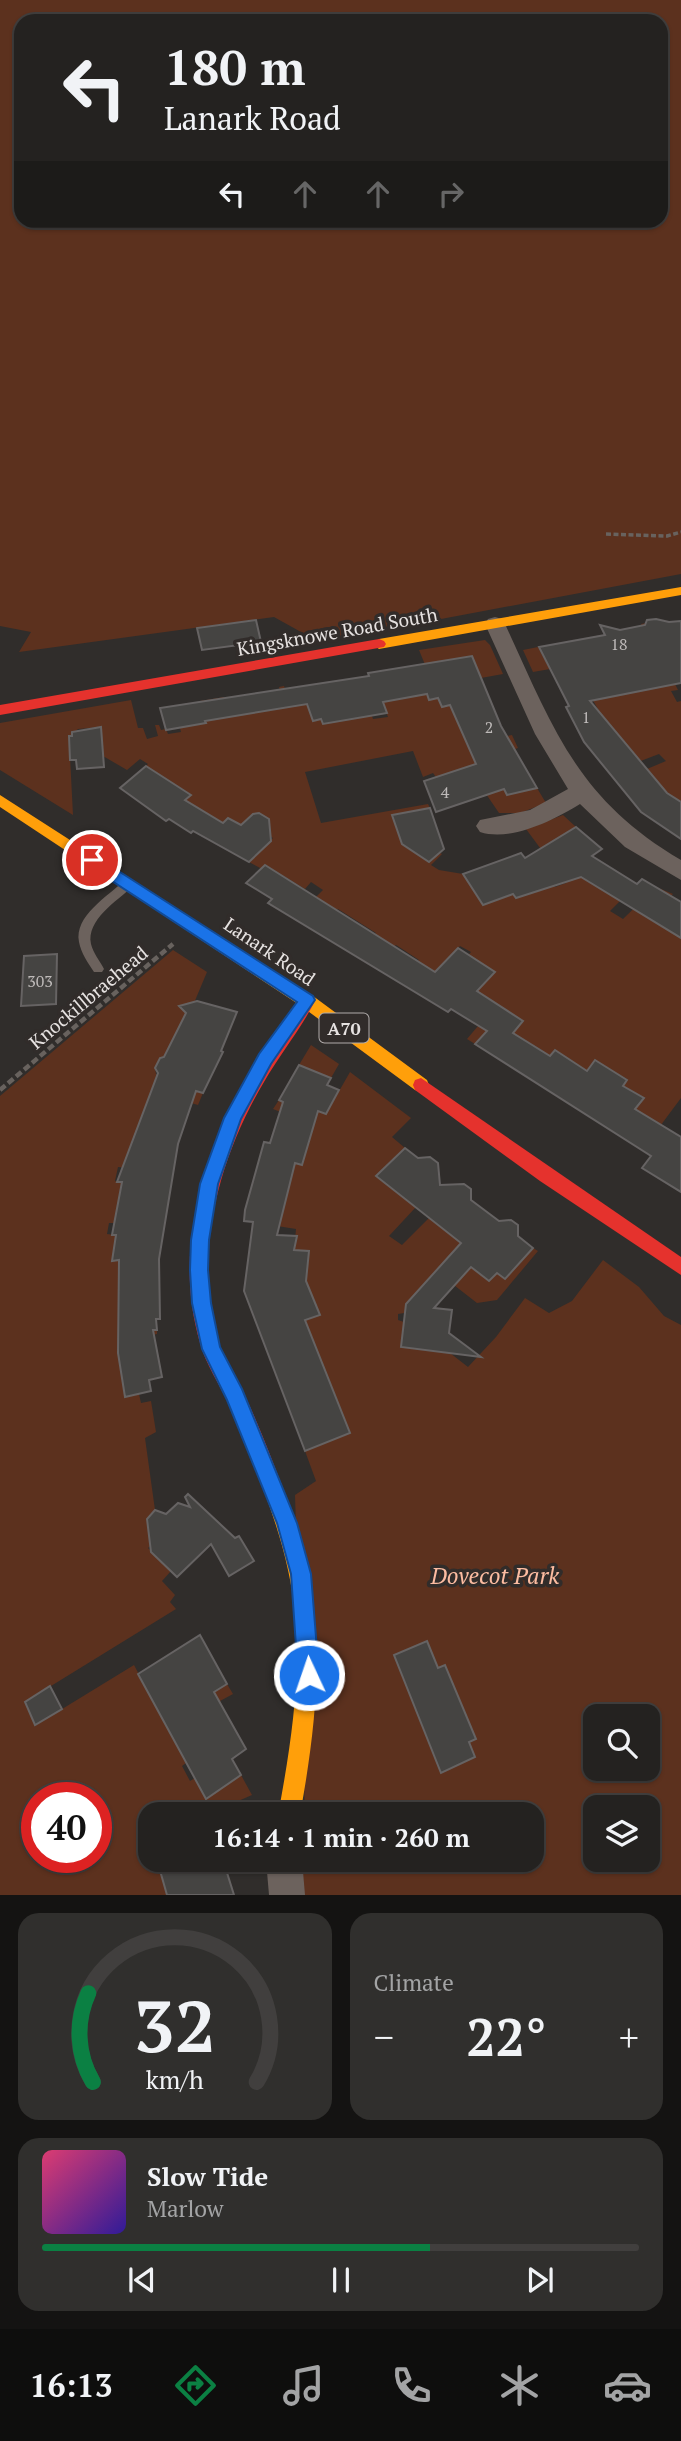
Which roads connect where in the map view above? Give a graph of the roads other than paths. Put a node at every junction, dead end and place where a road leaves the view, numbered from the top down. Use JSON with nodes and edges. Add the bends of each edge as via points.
{"nodes":[{"id":1,"x":681,"y":591,"type":"edge"},
{"id":2,"x":495,"y":624,"type":"junction"},
{"id":3,"x":0,"y":710,"type":"edge"},
{"id":4,"x":582,"y":791,"type":"junction"},
{"id":5,"x":0,"y":800,"type":"edge"},
{"id":6,"x":488,"y":826,"type":"dead end"},
{"id":7,"x":681,"y":871,"type":"edge"},
{"id":8,"x":129,"y":883,"type":"junction"},
{"id":9,"x":98,"y":969,"type":"dead end"},
{"id":10,"x":307,"y":1000,"type":"junction"},
{"id":11,"x":677,"y":1256,"type":"edge"},
{"id":12,"x":291,"y":1802,"type":"edge"},
{"id":13,"x":284,"y":1872,"type":"edge"},
{"id":14,"x":287,"y":1895,"type":"edge"}],
"edges":[{"from":1,"to":2,"type":"street","name":"Kingsknowe Road South"},
{"from":2,"to":3,"type":"street","name":"Kingsknowe Road South"},
{"from":2,"to":4,"type":"street","via":[[548,738]]},
{"from":4,"to":6,"type":"street","via":[[531,819]]},
{"from":4,"to":7,"type":"street","via":[[617,829]]},
{"from":5,"to":8,"type":"street","name":"Lanark Road","number":"A70"},
{"from":8,"to":9,"type":"lane","via":[[92,918],[85,931],[85,944]]},
{"from":8,"to":10,"type":"street","name":"Lanark Road","number":"A70"},
{"from":10,"to":11,"type":"street","name":"Lanark Road","number":"A70","via":[[524,1160]]},
{"from":10,"to":12,"type":"street","via":[[265,1059],[233,1118],[209,1184],[199,1260],[211,1349],[282,1510],[301,1574],[308,1708]]},
{"from":13,"to":14,"type":"street"}]}
